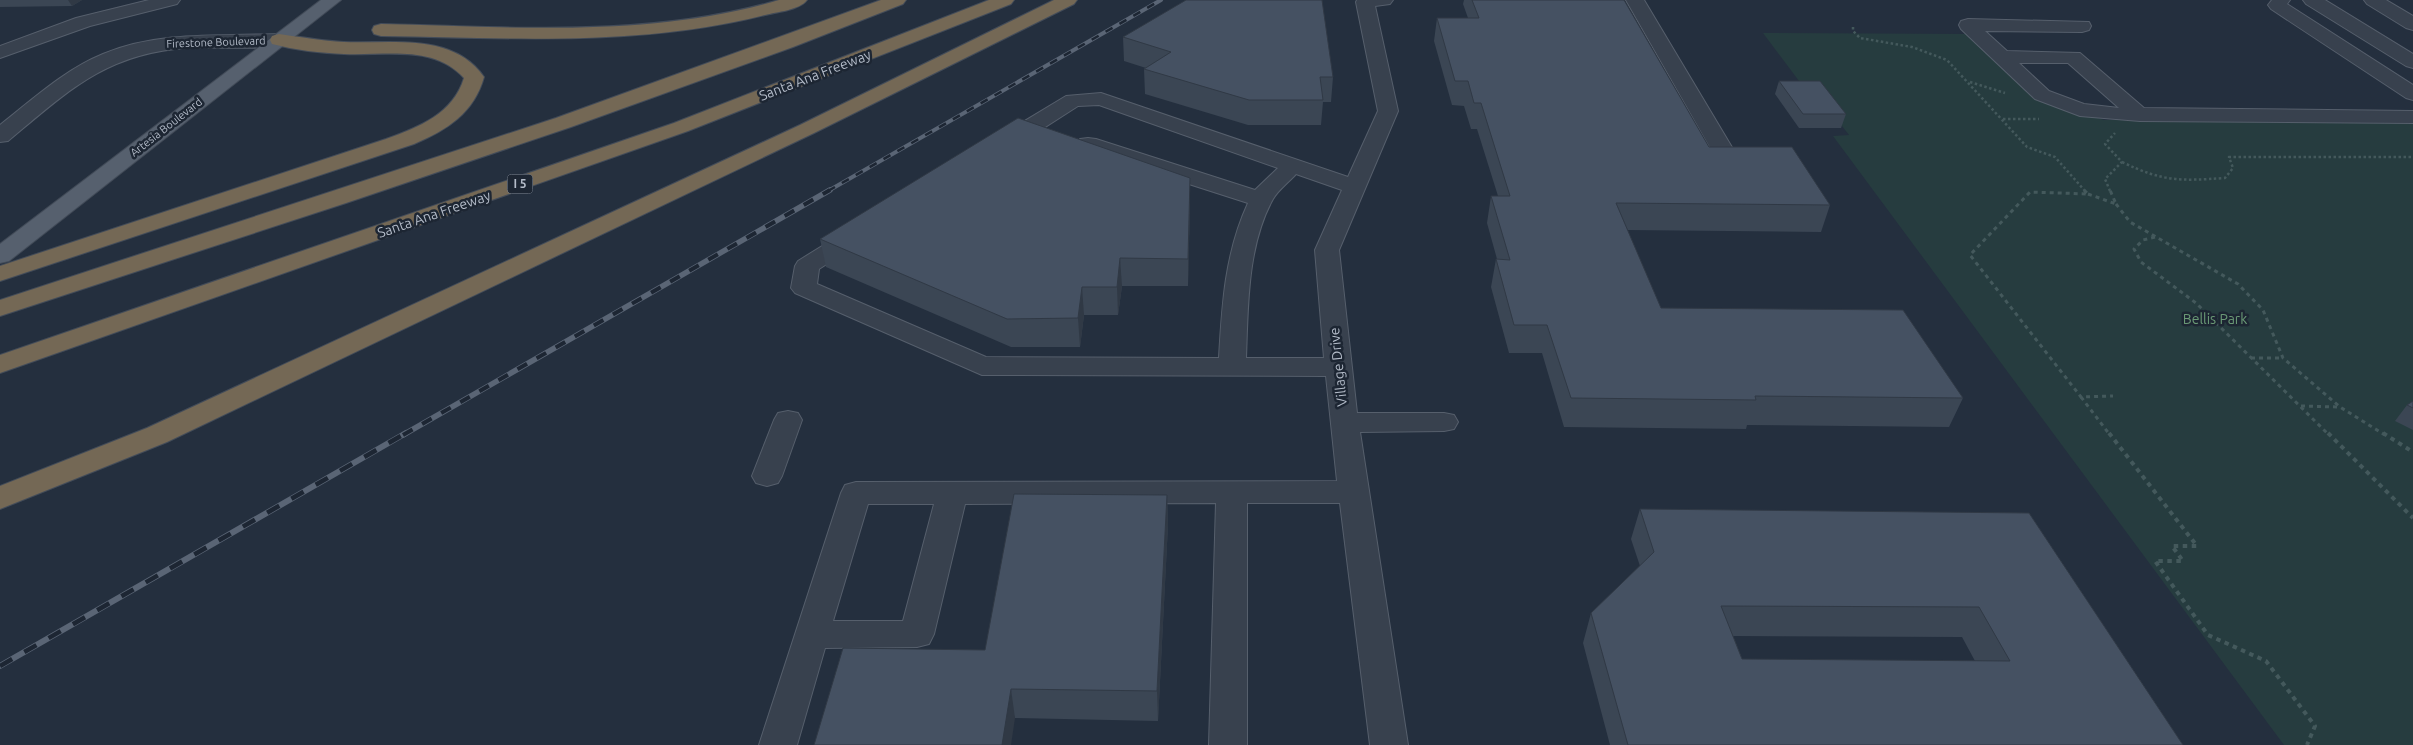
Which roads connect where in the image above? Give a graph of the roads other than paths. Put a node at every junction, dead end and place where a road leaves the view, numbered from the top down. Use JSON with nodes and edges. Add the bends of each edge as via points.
{"nodes":[{"id":1,"x":171,"y":0,"type":"edge"},
{"id":2,"x":332,"y":0,"type":"edge"},
{"id":3,"x":798,"y":0,"type":"edge"},
{"id":4,"x":897,"y":0,"type":"edge"},
{"id":5,"x":1005,"y":0,"type":"edge"},
{"id":6,"x":1068,"y":0,"type":"edge"},
{"id":7,"x":1635,"y":0,"type":"edge"},
{"id":8,"x":2281,"y":0,"type":"edge"},
{"id":9,"x":2312,"y":0,"type":"edge"},
{"id":10,"x":2373,"y":0,"type":"edge"},
{"id":11,"x":1374,"y":1,"type":"edge"},
{"id":12,"x":2413,"y":24,"type":"edge"},
{"id":13,"x":2082,"y":26,"type":"dead end"},
{"id":14,"x":279,"y":40,"type":"junction"},
{"id":15,"x":0,"y":52,"type":"edge"},
{"id":16,"x":2002,"y":57,"type":"junction"},
{"id":17,"x":2413,"y":62,"type":"edge"},
{"id":18,"x":2413,"y":94,"type":"edge"},
{"id":19,"x":2140,"y":115,"type":"junction"},
{"id":20,"x":2413,"y":117,"type":"edge"},
{"id":21,"x":1030,"y":127,"type":"junction"},
{"id":22,"x":0,"y":136,"type":"edge"},
{"id":23,"x":1722,"y":149,"type":"edge"},
{"id":24,"x":980,"y":158,"type":"edge"},
{"id":25,"x":1293,"y":165,"type":"junction"},
{"id":26,"x":1355,"y":187,"type":"junction"},
{"id":27,"x":1260,"y":200,"type":"junction"},
{"id":28,"x":873,"y":224,"type":"edge"},
{"id":29,"x":0,"y":256,"type":"edge"},
{"id":30,"x":0,"y":274,"type":"edge"},
{"id":31,"x":66,"y":296,"type":"junction"},
{"id":32,"x":0,"y":308,"type":"edge"},
{"id":33,"x":0,"y":326,"type":"edge"},
{"id":34,"x":0,"y":364,"type":"edge"},
{"id":35,"x":1232,"y":367,"type":"junction"},
{"id":36,"x":1338,"y":367,"type":"junction"},
{"id":37,"x":788,"y":420,"type":"dead end"},
{"id":38,"x":1444,"y":422,"type":"dead end"},
{"id":39,"x":1344,"y":423,"type":"junction"},
{"id":40,"x":767,"y":476,"type":"dead end"},
{"id":41,"x":1232,"y":492,"type":"junction"},
{"id":42,"x":1353,"y":492,"type":"junction"},
{"id":43,"x":952,"y":493,"type":"junction"},
{"id":44,"x":0,"y":498,"type":"edge"},
{"id":45,"x":812,"y":635,"type":"junction"},
{"id":46,"x":778,"y":745,"type":"edge"},
{"id":47,"x":1228,"y":745,"type":"edge"},
{"id":48,"x":1389,"y":745,"type":"edge"}],
"edges":[{"from":1,"to":15,"type":"street","via":[[83,22]]},
{"from":2,"to":14,"type":"main road","name":"Artesia Boulevard"},
{"from":3,"to":14,"type":"highway","via":[[699,24],[646,30],[600,33],[360,30]]},
{"from":4,"to":31,"type":"highway","via":[[841,22],[827,42],[722,82],[371,204]]},
{"from":5,"to":34,"type":"highway","name":"Santa Ana Freeway","number":"I 5","via":[[681,127]]},
{"from":6,"to":44,"type":"highway","via":[[806,129],[157,435]]},
{"from":7,"to":23,"type":"street"},
{"from":8,"to":18,"type":"street","via":[[2277,5]]},
{"from":9,"to":17,"type":"street"},
{"from":10,"to":12,"type":"street"},
{"from":11,"to":26,"type":"street","name":"Village Drive","via":[[1388,111]]},
{"from":13,"to":16,"type":"street","via":[[1968,25]]},
{"from":14,"to":22,"type":"street","name":"Firestone Boulevard","via":[[161,44],[126,53],[79,76]]},
{"from":14,"to":29,"type":"main road","name":"Artesia Boulevard"},
{"from":14,"to":30,"type":"highway","via":[[345,48],[441,53],[460,61],[469,70],[474,77],[473,87],[459,110],[394,144]]},
{"from":16,"to":19,"type":"street","via":[[2042,95],[2080,110]]},
{"from":16,"to":19,"type":"street","via":[[2073,57]]},
{"from":19,"to":20,"type":"street"},
{"from":21,"to":24,"type":"street"},
{"from":21,"to":25,"type":"street","via":[[1073,100],[1101,98]]},
{"from":21,"to":27,"type":"street"},
{"from":25,"to":26,"type":"street"},
{"from":25,"to":27,"type":"street"},
{"from":26,"to":36,"type":"street","name":"Village Drive","via":[[1327,250]]},
{"from":27,"to":35,"type":"street","via":[[1250,224],[1236,285]]},
{"from":28,"to":35,"type":"street","via":[[807,266],[804,288],[982,366]]},
{"from":31,"to":32,"type":"highway"},
{"from":31,"to":33,"type":"highway"},
{"from":35,"to":36,"type":"street"},
{"from":36,"to":39,"type":"street","name":"Village Drive"},
{"from":37,"to":40,"type":"street"},
{"from":38,"to":39,"type":"street"},
{"from":39,"to":42,"type":"street","name":"Village Drive"},
{"from":41,"to":42,"type":"street"},
{"from":41,"to":43,"type":"street"},
{"from":41,"to":47,"type":"street"},
{"from":42,"to":48,"type":"street","name":"Village Drive"},
{"from":43,"to":45,"type":"street","via":[[856,493]]},
{"from":43,"to":45,"type":"street","via":[[917,634]]},
{"from":45,"to":46,"type":"street"}]}
